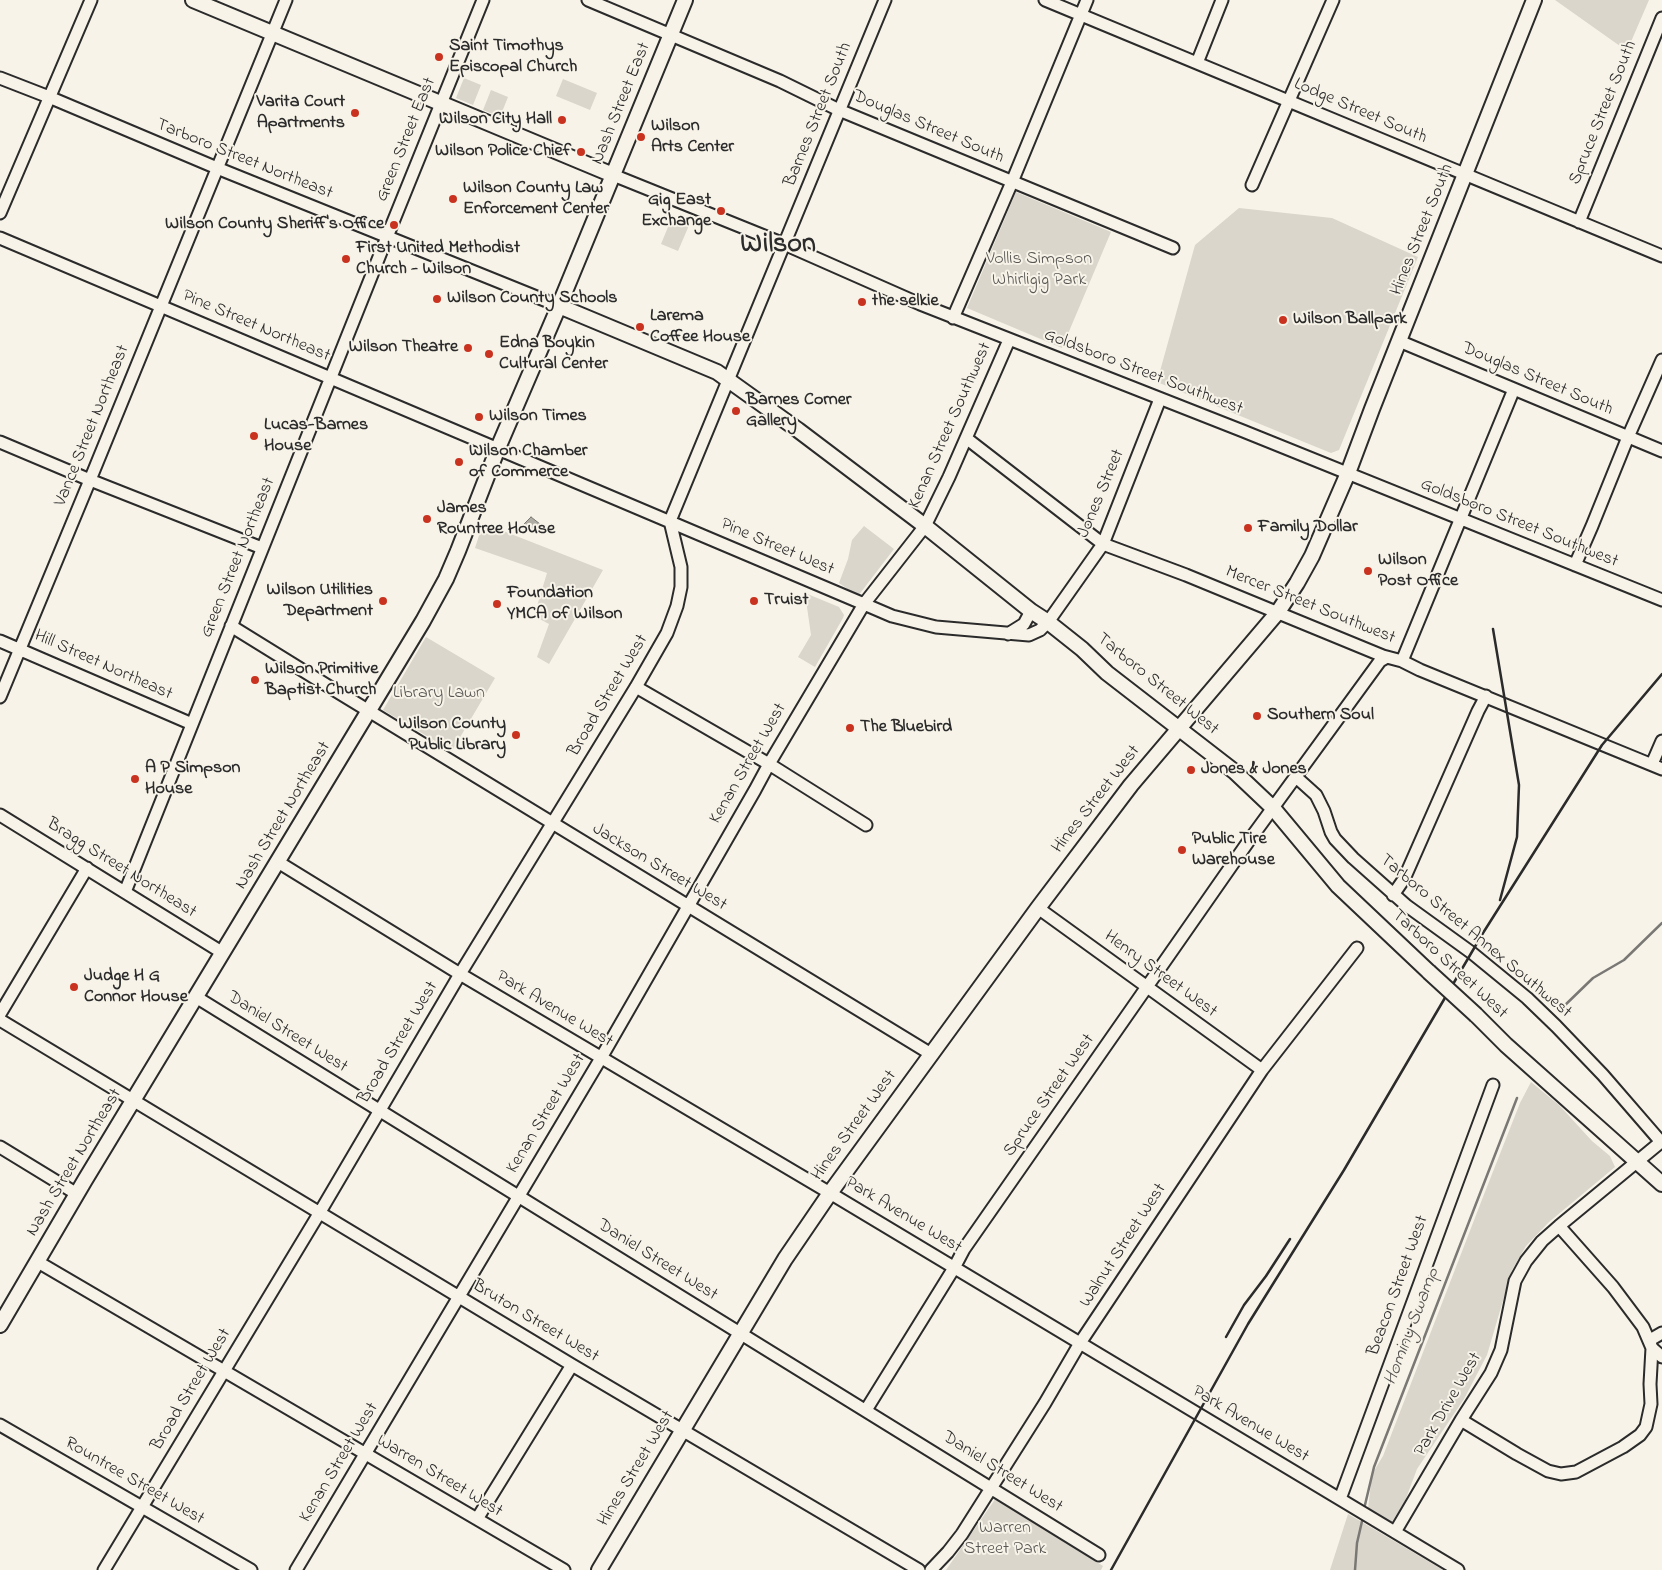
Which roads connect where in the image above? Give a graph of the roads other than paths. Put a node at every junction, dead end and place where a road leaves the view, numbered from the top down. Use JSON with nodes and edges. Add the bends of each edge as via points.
{"nodes":[{"id":1,"x":91,"y":0,"type":"edge"},
{"id":2,"x":193,"y":0,"type":"edge"},
{"id":3,"x":286,"y":0,"type":"edge"},
{"id":4,"x":483,"y":0,"type":"edge"},
{"id":5,"x":588,"y":0,"type":"edge"},
{"id":6,"x":685,"y":0,"type":"edge"},
{"id":7,"x":885,"y":0,"type":"edge"},
{"id":8,"x":1045,"y":0,"type":"edge"},
{"id":9,"x":1087,"y":0,"type":"edge"},
{"id":10,"x":1222,"y":0,"type":"edge"},
{"id":11,"x":1333,"y":0,"type":"edge"},
{"id":12,"x":1534,"y":0,"type":"edge"},
{"id":13,"x":1081,"y":15,"type":"junction"},
{"id":14,"x":1662,"y":18,"type":"edge"},
{"id":15,"x":272,"y":33,"type":"junction"},
{"id":16,"x":670,"y":35,"type":"junction"},
{"id":17,"x":1197,"y":63,"type":"junction"},
{"id":18,"x":0,"y":78,"type":"edge"},
{"id":19,"x":49,"y":97,"type":"junction"},
{"id":20,"x":1289,"y":102,"type":"junction"},
{"id":21,"x":441,"y":104,"type":"junction"},
{"id":22,"x":840,"y":110,"type":"junction"},
{"id":23,"x":217,"y":168,"type":"junction"},
{"id":24,"x":613,"y":175,"type":"junction"},
{"id":25,"x":1466,"y":175,"type":"junction"},
{"id":26,"x":1012,"y":182,"type":"junction"},
{"id":27,"x":1252,"y":185,"type":"dead end"},
{"id":28,"x":0,"y":214,"type":"edge"},
{"id":29,"x":1579,"y":222,"type":"junction"},
{"id":30,"x":387,"y":237,"type":"junction"},
{"id":31,"x":0,"y":238,"type":"edge"},
{"id":32,"x":784,"y":244,"type":"junction"},
{"id":33,"x":1173,"y":248,"type":"dead end"},
{"id":34,"x":1662,"y":256,"type":"edge"},
{"id":35,"x":160,"y":306,"type":"junction"},
{"id":36,"x":559,"y":306,"type":"junction"},
{"id":37,"x":953,"y":318,"type":"junction"},
{"id":38,"x":1009,"y":340,"type":"junction"},
{"id":39,"x":1399,"y":341,"type":"junction"},
{"id":40,"x":1662,"y":360,"type":"edge"},
{"id":41,"x":330,"y":378,"type":"junction"},
{"id":42,"x":727,"y":380,"type":"junction"},
{"id":43,"x":1514,"y":389,"type":"junction"},
{"id":44,"x":1160,"y":399,"type":"junction"},
{"id":45,"x":1628,"y":437,"type":"junction"},
{"id":46,"x":966,"y":438,"type":"junction"},
{"id":47,"x":0,"y":442,"type":"edge"},
{"id":48,"x":498,"y":448,"type":"junction"},
{"id":49,"x":1662,"y":451,"type":"edge"},
{"id":50,"x":1348,"y":473,"type":"junction"},
{"id":51,"x":90,"y":480,"type":"junction"},
{"id":52,"x":1460,"y":518,"type":"junction"},
{"id":53,"x":670,"y":521,"type":"junction"},
{"id":54,"x":925,"y":526,"type":"junction"},
{"id":55,"x":1103,"y":544,"type":"junction"},
{"id":56,"x":262,"y":548,"type":"junction"},
{"id":57,"x":1574,"y":565,"type":"junction"},
{"id":58,"x":1662,"y":600,"type":"edge"},
{"id":59,"x":864,"y":604,"type":"junction"},
{"id":60,"x":1031,"y":611,"type":"junction"},
{"id":61,"x":1278,"y":612,"type":"junction"},
{"id":62,"x":1048,"y":622,"type":"junction"},
{"id":63,"x":231,"y":626,"type":"junction"},
{"id":64,"x":1008,"y":634,"type":"junction"},
{"id":65,"x":0,"y":640,"type":"edge"},
{"id":66,"x":20,"y":649,"type":"junction"},
{"id":67,"x":1387,"y":657,"type":"junction"},
{"id":68,"x":1402,"y":661,"type":"junction"},
{"id":69,"x":636,"y":687,"type":"junction"},
{"id":70,"x":1486,"y":696,"type":"junction"},
{"id":71,"x":0,"y":697,"type":"edge"},
{"id":72,"x":369,"y":711,"type":"junction"},
{"id":73,"x":192,"y":724,"type":"junction"},
{"id":74,"x":1178,"y":729,"type":"junction"},
{"id":75,"x":1662,"y":741,"type":"edge"},
{"id":76,"x":769,"y":764,"type":"junction"},
{"id":77,"x":1657,"y":767,"type":"edge"},
{"id":78,"x":1296,"y":777,"type":"junction"},
{"id":79,"x":1273,"y":808,"type":"junction"},
{"id":80,"x":0,"y":815,"type":"edge"},
{"id":81,"x":553,"y":824,"type":"junction"},
{"id":82,"x":866,"y":825,"type":"dead end"},
{"id":83,"x":278,"y":862,"type":"junction"},
{"id":84,"x":86,"y":868,"type":"junction"},
{"id":85,"x":125,"y":892,"type":"junction"},
{"id":86,"x":1393,"y":895,"type":"junction"},
{"id":87,"x":688,"y":906,"type":"junction"},
{"id":88,"x":1038,"y":908,"type":"junction"},
{"id":89,"x":1357,"y":948,"type":"dead end"},
{"id":90,"x":223,"y":953,"type":"junction"},
{"id":91,"x":460,"y":974,"type":"junction"},
{"id":92,"x":1148,"y":987,"type":"junction"},
{"id":93,"x":196,"y":997,"type":"junction"},
{"id":94,"x":0,"y":1014,"type":"edge"},
{"id":95,"x":0,"y":1020,"type":"edge"},
{"id":96,"x":931,"y":1054,"type":"junction"},
{"id":97,"x":601,"y":1058,"type":"junction"},
{"id":98,"x":1262,"y":1070,"type":"junction"},
{"id":99,"x":1493,"y":1085,"type":"dead end"},
{"id":100,"x":134,"y":1100,"type":"junction"},
{"id":101,"x":380,"y":1110,"type":"junction"},
{"id":102,"x":1661,"y":1141,"type":"edge"},
{"id":103,"x":0,"y":1147,"type":"edge"},
{"id":104,"x":1638,"y":1162,"type":"junction"},
{"id":105,"x":1662,"y":1184,"type":"edge"},
{"id":106,"x":830,"y":1193,"type":"junction"},
{"id":107,"x":77,"y":1194,"type":"junction"},
{"id":108,"x":518,"y":1196,"type":"junction"},
{"id":109,"x":320,"y":1212,"type":"junction"},
{"id":110,"x":1559,"y":1226,"type":"junction"},
{"id":111,"x":38,"y":1262,"type":"junction"},
{"id":112,"x":954,"y":1268,"type":"junction"},
{"id":113,"x":459,"y":1296,"type":"junction"},
{"id":114,"x":0,"y":1325,"type":"edge"},
{"id":115,"x":1662,"y":1332,"type":"edge"},
{"id":116,"x":740,"y":1334,"type":"junction"},
{"id":117,"x":1080,"y":1343,"type":"junction"},
{"id":118,"x":1651,"y":1344,"type":"junction"},
{"id":119,"x":1662,"y":1356,"type":"edge"},
{"id":120,"x":572,"y":1365,"type":"junction"},
{"id":121,"x":223,"y":1370,"type":"junction"},
{"id":122,"x":866,"y":1410,"type":"junction"},
{"id":123,"x":1461,"y":1420,"type":"junction"},
{"id":124,"x":0,"y":1425,"type":"edge"},
{"id":125,"x":683,"y":1431,"type":"junction"},
{"id":126,"x":366,"y":1453,"type":"junction"},
{"id":127,"x":992,"y":1487,"type":"junction"},
{"id":128,"x":1340,"y":1499,"type":"junction"},
{"id":129,"x":142,"y":1507,"type":"junction"},
{"id":130,"x":477,"y":1519,"type":"junction"},
{"id":131,"x":1395,"y":1532,"type":"junction"},
{"id":132,"x":1100,"y":1555,"type":"dead end"},
{"id":133,"x":104,"y":1570,"type":"edge"},
{"id":134,"x":250,"y":1570,"type":"edge"},
{"id":135,"x":296,"y":1570,"type":"edge"},
{"id":136,"x":564,"y":1570,"type":"edge"},
{"id":137,"x":599,"y":1570,"type":"edge"},
{"id":138,"x":919,"y":1570,"type":"edge"},
{"id":139,"x":931,"y":1570,"type":"edge"},
{"id":140,"x":1458,"y":1570,"type":"edge"}],
"edges":[{"from":1,"to":19,"type":"street"},
{"from":2,"to":15,"type":"main road"},
{"from":3,"to":15,"type":"street","name":"Vance Street Northeast"},
{"from":4,"to":21,"type":"street","name":"Green Street East"},
{"from":5,"to":16,"type":"street","name":"Douglas Street South"},
{"from":6,"to":16,"type":"main road","name":"Nash Street East"},
{"from":7,"to":22,"type":"street","name":"Barnes Street South"},
{"from":8,"to":13,"type":"street","name":"Lodge Street South"},
{"from":9,"to":13,"type":"street"},
{"from":10,"to":17,"type":"street"},
{"from":11,"to":20,"type":"street"},
{"from":12,"to":25,"type":"main road","name":"Hines Street South"},
{"from":13,"to":17,"type":"street","name":"Lodge Street South"},
{"from":13,"to":26,"type":"street"},
{"from":14,"to":29,"type":"street","name":"Spruce Street South"},
{"from":15,"to":21,"type":"main road"},
{"from":15,"to":23,"type":"street","name":"Vance Street Northeast"},
{"from":16,"to":22,"type":"street","name":"Douglas Street South"},
{"from":16,"to":24,"type":"main road","name":"Nash Street East"},
{"from":17,"to":20,"type":"street","name":"Lodge Street South"},
{"from":18,"to":19,"type":"street","name":"Tarboro Street Northeast"},
{"from":19,"to":23,"type":"street","name":"Tarboro Street Northeast"},
{"from":19,"to":28,"type":"street"},
{"from":20,"to":25,"type":"street","name":"Lodge Street South"},
{"from":20,"to":27,"type":"street"},
{"from":21,"to":24,"type":"main road"},
{"from":21,"to":30,"type":"street","name":"Green Street East"},
{"from":22,"to":26,"type":"street","name":"Douglas Street South"},
{"from":22,"to":32,"type":"street","name":"Barnes Street South"},
{"from":23,"to":30,"type":"street","name":"Tarboro Street Northeast"},
{"from":23,"to":35,"type":"street","name":"Vance Street Northeast"},
{"from":24,"to":32,"type":"street","name":"Goldsboro Street Southwest"},
{"from":24,"to":36,"type":"main road","name":"Nash Street East"},
{"from":25,"to":29,"type":"street","name":"Lodge Street South"},
{"from":25,"to":39,"type":"main road","name":"Hines Street South"},
{"from":26,"to":33,"type":"street","name":"Douglas Street South"},
{"from":26,"to":37,"type":"street"},
{"from":29,"to":34,"type":"street","name":"Lodge Street South"},
{"from":30,"to":36,"type":"street","name":"Tarboro Street Northeast"},
{"from":30,"to":41,"type":"street","name":"Green Street Northeast"},
{"from":31,"to":35,"type":"street","name":"Pine Street Northeast"},
{"from":32,"to":37,"type":"street","name":"Goldsboro Street Southwest"},
{"from":32,"to":42,"type":"street","name":"Barnes Street South"},
{"from":35,"to":41,"type":"street","name":"Pine Street Northeast"},
{"from":35,"to":51,"type":"street","name":"Vance Street Northeast"},
{"from":36,"to":42,"type":"main road","name":"Tarboro Street West","via":[[717,372]]},
{"from":36,"to":48,"type":"main road","name":"Nash Street Northeast"},
{"from":37,"to":38,"type":"street","name":"Goldsboro Street Southwest"},
{"from":38,"to":44,"type":"street","name":"Goldsboro Street Southwest"},
{"from":38,"to":46,"type":"street","name":"Kenan Street Southwest"},
{"from":39,"to":43,"type":"street","name":"Douglas Street South"},
{"from":39,"to":50,"type":"main road","name":"Hines Street South"},
{"from":40,"to":45,"type":"street"},
{"from":41,"to":48,"type":"street","name":"Pine Street Northeast"},
{"from":41,"to":56,"type":"street","name":"Green Street Northeast"},
{"from":42,"to":53,"type":"street","name":"Barnes Street South"},
{"from":42,"to":54,"type":"main road","name":"Tarboro Street West"},
{"from":43,"to":45,"type":"street","name":"Douglas Street South"},
{"from":43,"to":52,"type":"street"},
{"from":44,"to":50,"type":"street","name":"Goldsboro Street Southwest"},
{"from":44,"to":55,"type":"street","name":"Jones Street"},
{"from":45,"to":49,"type":"street","name":"Douglas Street South"},
{"from":45,"to":57,"type":"street"},
{"from":46,"to":54,"type":"street","name":"Kenan Street Southwest"},
{"from":46,"to":55,"type":"street","name":"Mercer Street Southwest"},
{"from":47,"to":51,"type":"street"},
{"from":48,"to":53,"type":"street","name":"Pine Street West"},
{"from":48,"to":72,"type":"main road","name":"Nash Street Northeast","via":[[446,579]]},
{"from":50,"to":52,"type":"street","name":"Goldsboro Street Southwest"},
{"from":50,"to":61,"type":"main road","name":"Hines Street South","via":[[1312,556]]},
{"from":51,"to":56,"type":"street"},
{"from":51,"to":66,"type":"street","name":"Vance Street Northeast"},
{"from":52,"to":57,"type":"street","name":"Goldsboro Street Southwest"},
{"from":52,"to":68,"type":"street"},
{"from":53,"to":59,"type":"street","name":"Pine Street West"},
{"from":53,"to":69,"type":"street","name":"Broad Street West","via":[[681,568],[677,606],[667,633]]},
{"from":54,"to":59,"type":"street","name":"Kenan Street West"},
{"from":54,"to":60,"type":"main road","name":"Tarboro Street West"},
{"from":55,"to":61,"type":"street","name":"Mercer Street Southwest"},
{"from":55,"to":62,"type":"street","name":"Jones Street"},
{"from":56,"to":63,"type":"street","name":"Green Street Northeast"},
{"from":57,"to":58,"type":"street","name":"Goldsboro Street Southwest"},
{"from":59,"to":64,"type":"street","name":"Pine Street West","via":[[915,623]]},
{"from":59,"to":76,"type":"street","name":"Kenan Street West"},
{"from":60,"to":62,"type":"main road","name":"Tarboro Street West"},
{"from":60,"to":64,"type":"street","via":[[1024,624]]},
{"from":61,"to":67,"type":"street","name":"Mercer Street Southwest"},
{"from":61,"to":74,"type":"main road","name":"Hines Street West"},
{"from":62,"to":64,"type":"street","name":"Pine Street West","via":[[1029,635]]},
{"from":62,"to":74,"type":"main road","name":"Tarboro Street West"},
{"from":63,"to":72,"type":"street","name":"Jackson Street West"},
{"from":63,"to":73,"type":"street","name":"Green Street Northeast"},
{"from":65,"to":66,"type":"street","name":"Hill Street Northeast"},
{"from":66,"to":71,"type":"street","name":"Vance Street Northeast"},
{"from":66,"to":73,"type":"street","name":"Hill Street Northeast"},
{"from":67,"to":68,"type":"street","name":"Mercer Street Southwest"},
{"from":67,"to":78,"type":"street","name":"Spruce Street West","via":[[1380,661]]},
{"from":68,"to":70,"type":"street","name":"Mercer Street Southwest"},
{"from":69,"to":76,"type":"street"},
{"from":69,"to":81,"type":"street","name":"Broad Street West"},
{"from":70,"to":77,"type":"street","name":"Mercer Street Southwest"},
{"from":70,"to":86,"type":"street","via":[[1404,879]]},
{"from":72,"to":81,"type":"street","name":"Jackson Street West"},
{"from":72,"to":83,"type":"main road","name":"Nash Street Northeast"},
{"from":73,"to":85,"type":"street","name":"Green Street Northeast"},
{"from":74,"to":79,"type":"main road","name":"Tarboro Street West","via":[[1235,772]]},
{"from":74,"to":88,"type":"main road","name":"Hines Street West","via":[[1131,785]]},
{"from":75,"to":77,"type":"street"},
{"from":76,"to":82,"type":"street"},
{"from":76,"to":87,"type":"street","name":"Kenan Street West"},
{"from":78,"to":79,"type":"street","name":"Spruce Street West"},
{"from":78,"to":86,"type":"street","name":"Tarboro Street Annex Southwest","via":[[1316,795],[1335,839]]},
{"from":79,"to":92,"type":"street","name":"Spruce Street West"},
{"from":79,"to":104,"type":"main road","name":"Tarboro Street West","bridge":true,"via":[[1338,886],[1506,1045]]},
{"from":80,"to":84,"type":"street","name":"Bragg Street Northeast"},
{"from":81,"to":87,"type":"street","name":"Jackson Street West"},
{"from":81,"to":91,"type":"street","name":"Broad Street West"},
{"from":83,"to":90,"type":"main road","name":"Nash Street Northeast"},
{"from":83,"to":91,"type":"street","name":"Park Avenue West"},
{"from":84,"to":85,"type":"street","name":"Bragg Street Northeast"},
{"from":84,"to":94,"type":"street"},
{"from":85,"to":90,"type":"street","name":"Bragg Street Northeast"},
{"from":86,"to":102,"type":"street","name":"Tarboro Street Annex Southwest","via":[[1527,998],[1603,1075]]},
{"from":87,"to":96,"type":"street","name":"Jackson Street West"},
{"from":87,"to":97,"type":"street","name":"Kenan Street West"},
{"from":88,"to":92,"type":"street","name":"Henry Street West"},
{"from":88,"to":96,"type":"main road","name":"Hines Street West"},
{"from":89,"to":98,"type":"street","name":"Walnut Street West"},
{"from":90,"to":93,"type":"main road","name":"Nash Street Northeast"},
{"from":91,"to":97,"type":"street","name":"Park Avenue West"},
{"from":91,"to":101,"type":"street","name":"Broad Street West"},
{"from":92,"to":98,"type":"street","name":"Henry Street West"},
{"from":92,"to":112,"type":"street","name":"Spruce Street West","via":[[964,1249]]},
{"from":93,"to":100,"type":"main road","name":"Nash Street Northeast"},
{"from":93,"to":101,"type":"street","name":"Daniel Street West"},
{"from":95,"to":100,"type":"street","name":"Bruton Street West"},
{"from":96,"to":106,"type":"main road","name":"Hines Street West"},
{"from":97,"to":106,"type":"street","name":"Park Avenue West"},
{"from":97,"to":108,"type":"street","name":"Kenan Street West"},
{"from":98,"to":117,"type":"street","name":"Walnut Street West"},
{"from":99,"to":128,"type":"street","name":"Beacon Street West"},
{"from":100,"to":107,"type":"main road","name":"Nash Street Northeast"},
{"from":100,"to":109,"type":"street","name":"Bruton Street West"},
{"from":101,"to":108,"type":"street","name":"Daniel Street West"},
{"from":101,"to":109,"type":"street","name":"Broad Street West"},
{"from":102,"to":104,"type":"street","name":"Park Drive West"},
{"from":103,"to":107,"type":"street"},
{"from":104,"to":105,"type":"main road","name":"Tarboro Street West"},
{"from":104,"to":110,"type":"street","name":"Park Drive West"},
{"from":106,"to":112,"type":"street","name":"Park Avenue West"},
{"from":106,"to":116,"type":"main road","name":"Hines Street West"},
{"from":107,"to":111,"type":"main road","name":"Nash Street Northeast"},
{"from":108,"to":113,"type":"street","name":"Kenan Street West"},
{"from":108,"to":116,"type":"street","name":"Daniel Street West"},
{"from":109,"to":113,"type":"street","name":"Bruton Street West"},
{"from":109,"to":121,"type":"street","name":"Broad Street West"},
{"from":110,"to":118,"type":"street","via":[[1613,1287]]},
{"from":110,"to":123,"type":"street","name":"Park Drive West","via":[[1532,1252],[1521,1269],[1515,1281],[1498,1357]]},
{"from":111,"to":114,"type":"main road","name":"Nash Street Northeast"},
{"from":111,"to":121,"type":"street","name":"Warren Street West"},
{"from":112,"to":117,"type":"street","name":"Park Avenue West"},
{"from":112,"to":122,"type":"street","name":"Spruce Street West"},
{"from":113,"to":120,"type":"street","name":"Bruton Street West"},
{"from":113,"to":126,"type":"street","name":"Kenan Street West"},
{"from":115,"to":118,"type":"street"},
{"from":116,"to":122,"type":"street","name":"Daniel Street West"},
{"from":116,"to":125,"type":"main road","name":"Hines Street West"},
{"from":117,"to":127,"type":"street","name":"Walnut Street West"},
{"from":117,"to":128,"type":"street","name":"Park Avenue West"},
{"from":118,"to":119,"type":"street"},
{"from":118,"to":123,"type":"street","via":[[1651,1404],[1646,1427],[1623,1447],[1576,1472],[1560,1474],[1548,1471]]},
{"from":120,"to":125,"type":"street","name":"Bruton Street West"},
{"from":120,"to":130,"type":"street"},
{"from":121,"to":126,"type":"street","name":"Warren Street West"},
{"from":121,"to":129,"type":"street","name":"Broad Street West"},
{"from":122,"to":127,"type":"street","name":"Daniel Street West"},
{"from":123,"to":131,"type":"street","name":"Park Drive West"},
{"from":124,"to":129,"type":"street","name":"Rountree Street West"},
{"from":125,"to":137,"type":"main road","name":"Hines Street West"},
{"from":125,"to":138,"type":"street","name":"Bruton Street West"},
{"from":126,"to":130,"type":"street","name":"Warren Street West"},
{"from":126,"to":135,"type":"street","name":"Kenan Street West"},
{"from":127,"to":132,"type":"street","name":"Daniel Street West"},
{"from":127,"to":139,"type":"street","name":"Walnut Street West","via":[[962,1534]]},
{"from":128,"to":131,"type":"street","name":"Park Avenue West"},
{"from":129,"to":133,"type":"street","name":"Broad Street West"},
{"from":129,"to":134,"type":"street","name":"Rountree Street West"},
{"from":130,"to":136,"type":"street","name":"Warren Street West"},
{"from":131,"to":140,"type":"street","name":"Park Avenue West"}]}
